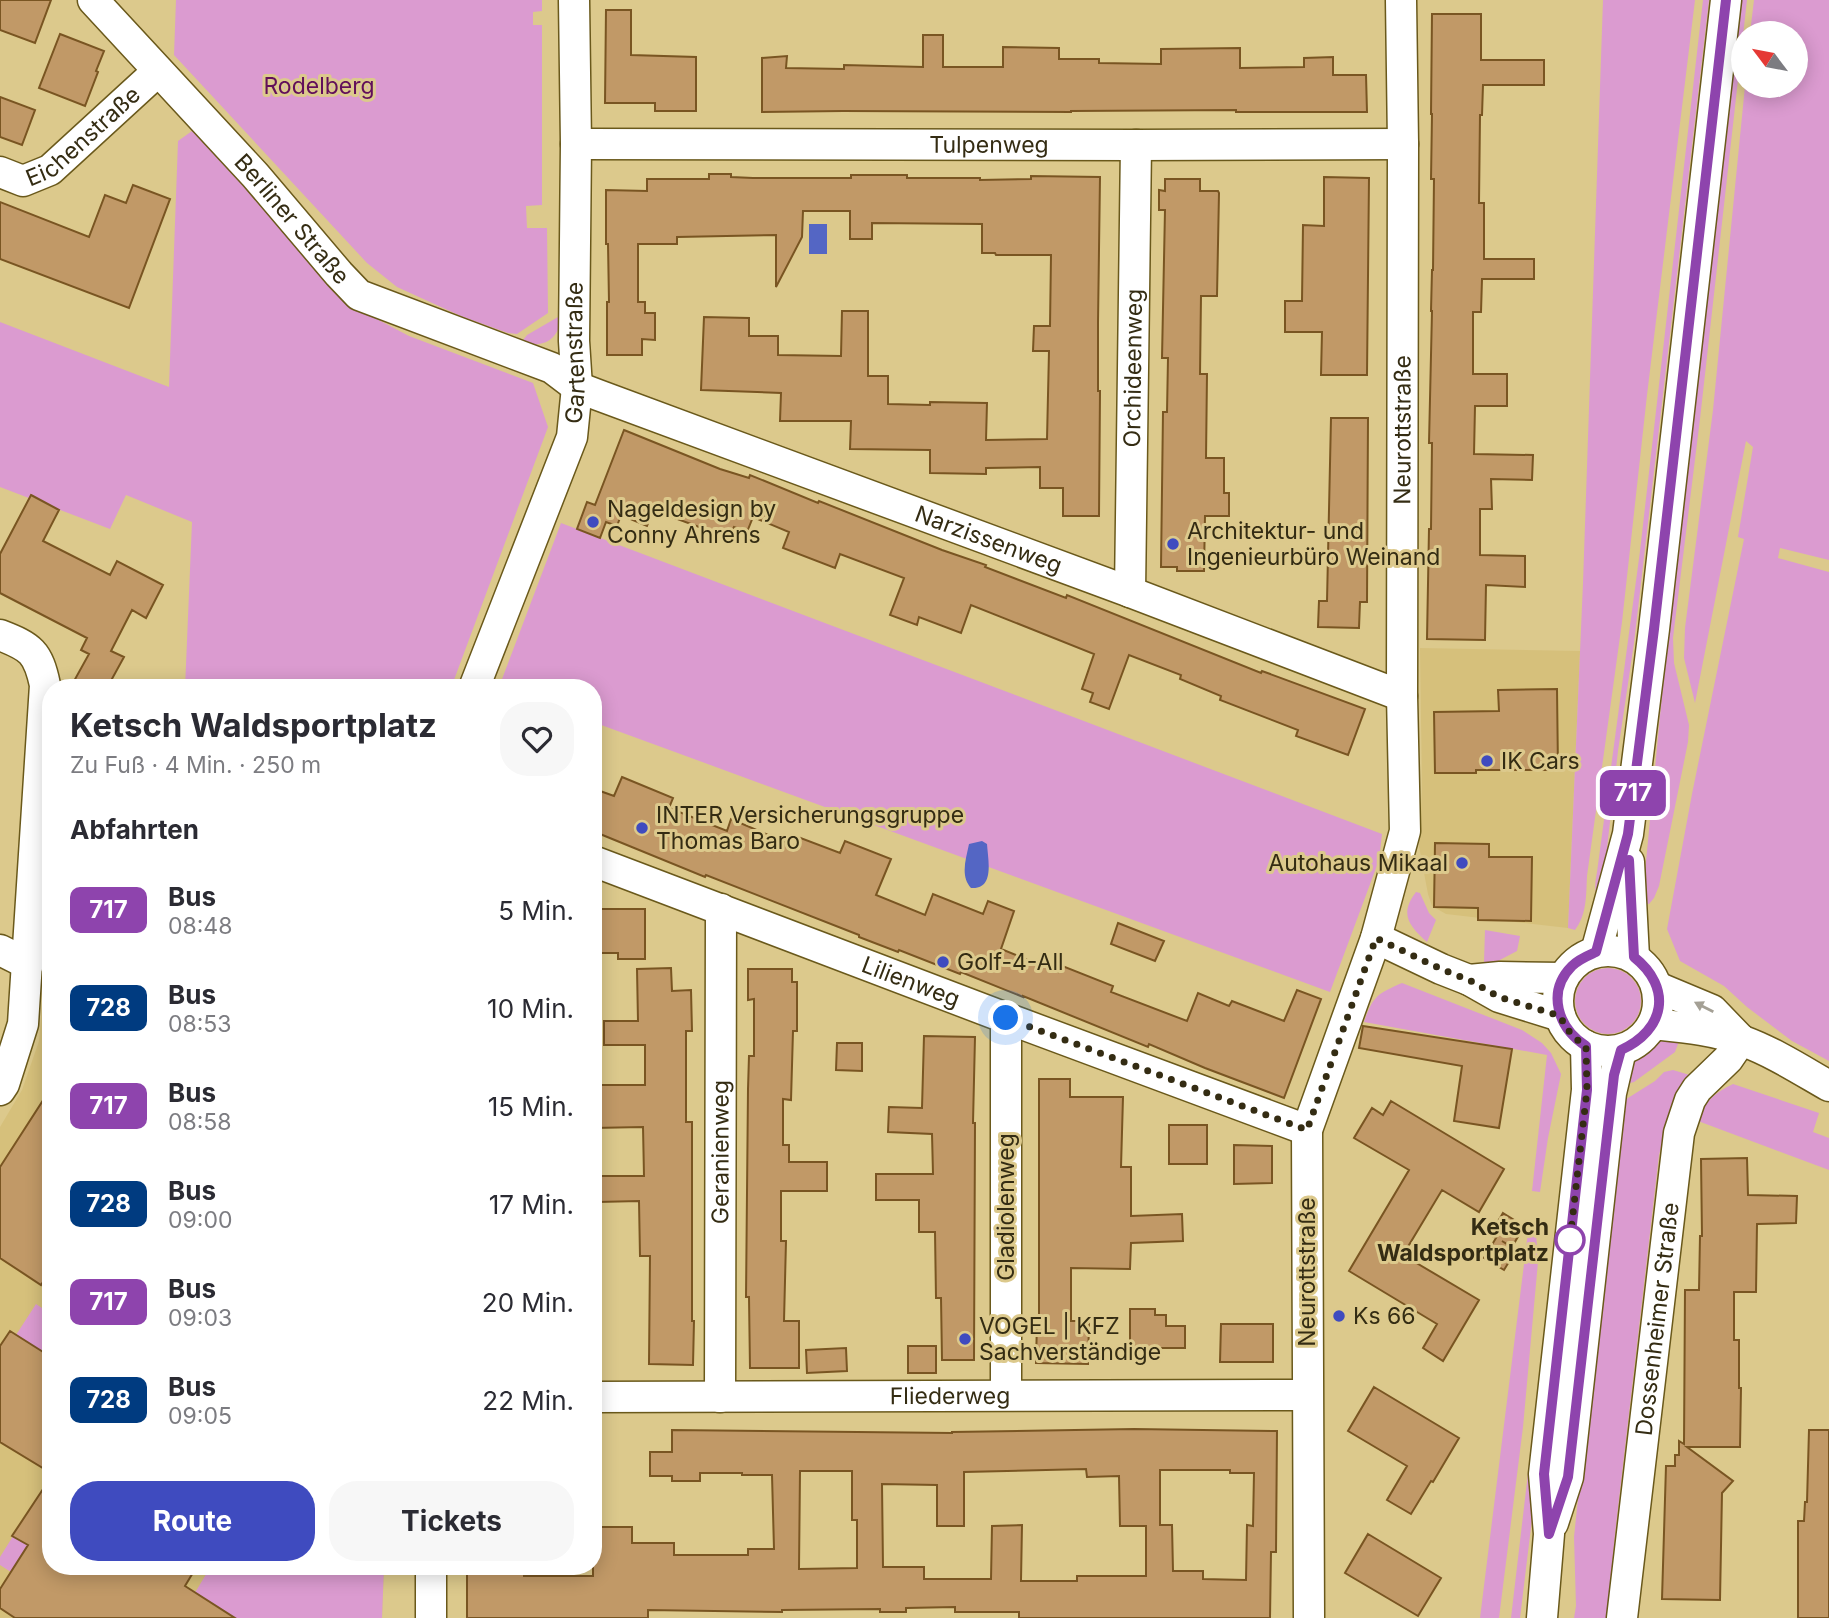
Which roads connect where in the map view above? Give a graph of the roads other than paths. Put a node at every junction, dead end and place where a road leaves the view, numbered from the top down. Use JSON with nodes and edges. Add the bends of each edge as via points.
{"nodes":[{"id":1,"x":93,"y":0,"type":"edge"},
{"id":2,"x":574,"y":0,"type":"edge"},
{"id":3,"x":1401,"y":0,"type":"edge"},
{"id":4,"x":1726,"y":0,"type":"edge"},
{"id":5,"x":158,"y":71,"type":"junction"},
{"id":6,"x":576,"y":144,"type":"junction"},
{"id":7,"x":1403,"y":144,"type":"junction"},
{"id":8,"x":1136,"y":145,"type":"junction"},
{"id":9,"x":0,"y":172,"type":"edge"},
{"id":10,"x":577,"y":387,"type":"junction"},
{"id":11,"x":1130,"y":592,"type":"junction"},
{"id":12,"x":0,"y":635,"type":"edge"},
{"id":13,"x":44,"y":679,"type":"edge"},
{"id":14,"x":478,"y":679,"type":"edge"},
{"id":15,"x":1402,"y":696,"type":"junction"},
{"id":16,"x":42,"y":734,"type":"edge"},
{"id":17,"x":1628,"y":834,"type":"junction"},
{"id":18,"x":602,"y":864,"type":"edge"},
{"id":19,"x":721,"y":909,"type":"junction"},
{"id":20,"x":1376,"y":938,"type":"junction"},
{"id":21,"x":0,"y":950,"type":"edge"},
{"id":22,"x":1596,"y":952,"type":"junction"},
{"id":23,"x":1634,"y":957,"type":"junction"},
{"id":24,"x":28,"y":964,"type":"junction"},
{"id":25,"x":1563,"y":978,"type":"junction"},
{"id":26,"x":1469,"y":980,"type":"junction"},
{"id":27,"x":1657,"y":987,"type":"junction"},
{"id":28,"x":1560,"y":1016,"type":"junction"},
{"id":29,"x":1006,"y":1018,"type":"junction"},
{"id":30,"x":1653,"y":1024,"type":"junction"},
{"id":31,"x":1741,"y":1040,"type":"junction"},
{"id":32,"x":1586,"y":1046,"type":"junction"},
{"id":33,"x":1621,"y":1050,"type":"junction"},
{"id":34,"x":1829,"y":1086,"type":"edge"},
{"id":35,"x":0,"y":1090,"type":"edge"},
{"id":36,"x":1307,"y":1130,"type":"junction"},
{"id":37,"x":1006,"y":1395,"type":"junction"},
{"id":38,"x":1307,"y":1395,"type":"junction"},
{"id":39,"x":602,"y":1397,"type":"edge"},
{"id":40,"x":720,"y":1397,"type":"junction"},
{"id":41,"x":1549,"y":1534,"type":"junction"},
{"id":42,"x":431,"y":1575,"type":"edge"},
{"id":43,"x":431,"y":1618,"type":"edge"},
{"id":44,"x":1309,"y":1618,"type":"edge"},
{"id":45,"x":1542,"y":1618,"type":"edge"},
{"id":46,"x":1622,"y":1618,"type":"edge"}],
"edges":[{"from":1,"to":5,"type":"street","name":"Berliner Straße"},
{"from":2,"to":6,"type":"street","name":"Gartenstraße"},
{"from":3,"to":7,"type":"street","name":"Neurottstraße"},
{"from":4,"to":17,"type":"street"},
{"from":5,"to":9,"type":"street","name":"Eichenstraße","via":[[50,170],[23,181]]},
{"from":5,"to":10,"type":"street","name":"Berliner Straße","via":[[359,295],[552,368]]},
{"from":6,"to":8,"type":"street","name":"Tulpenweg"},
{"from":6,"to":10,"type":"street","name":"Gartenstraße"},
{"from":7,"to":8,"type":"street","name":"Tulpenweg"},
{"from":7,"to":15,"type":"street","name":"Neurottstraße"},
{"from":8,"to":11,"type":"street","name":"Orchideenweg"},
{"from":10,"to":11,"type":"street","name":"Narzissenweg"},
{"from":10,"to":14,"type":"street","name":"Gartenstraße","via":[[572,437]]},
{"from":11,"to":15,"type":"street","name":"Narzissenweg"},
{"from":12,"to":13,"type":"street","via":[[23,643],[40,663]]},
{"from":15,"to":20,"type":"street","name":"Neurottstraße","via":[[1405,831]]},
{"from":16,"to":24,"type":"street"},
{"from":17,"to":22,"type":"street"},
{"from":17,"to":23,"type":"street"},
{"from":18,"to":19,"type":"street","name":"Lilienweg"},
{"from":19,"to":29,"type":"street","name":"Lilienweg"},
{"from":19,"to":40,"type":"street","name":"Geranienweg"},
{"from":20,"to":26,"type":"street"},
{"from":20,"to":36,"type":"street","name":"Neurottstraße"},
{"from":21,"to":24,"type":"street"},
{"from":22,"to":23,"type":"street"},
{"from":22,"to":25,"type":"street","via":[[1571,967]]},
{"from":23,"to":27,"type":"street"},
{"from":24,"to":35,"type":"street","via":[[23,1024]]},
{"from":25,"to":26,"type":"street"},
{"from":25,"to":28,"type":"street"},
{"from":26,"to":28,"type":"street","via":[[1499,997]]},
{"from":27,"to":30,"type":"street"},
{"from":31,"to":27,"type":"street","one_way":true,"via":[[1712,1010]]},
{"from":28,"to":32,"type":"street","via":[[1575,1039]]},
{"from":29,"to":36,"type":"street","name":"Lilienweg"},
{"from":29,"to":37,"type":"street","name":"Gladiolenweg"},
{"from":30,"to":31,"type":"street"},
{"from":30,"to":33,"type":"street","via":[[1634,1044]]},
{"from":31,"to":34,"type":"street"},
{"from":31,"to":46,"type":"street","name":"Dossenheimer Straße","via":[[1697,1089],[1679,1133]]},
{"from":32,"to":33,"type":"street"},
{"from":32,"to":41,"type":"street","via":[[1587,1090],[1544,1474]]},
{"from":33,"to":41,"type":"street","via":[[1611,1093],[1568,1477]]},
{"from":36,"to":38,"type":"street","name":"Neurottstraße"},
{"from":37,"to":38,"type":"street","name":"Fliederweg"},
{"from":37,"to":40,"type":"street","name":"Fliederweg"},
{"from":38,"to":44,"type":"street","name":"Neurottstraße"},
{"from":39,"to":40,"type":"street","name":"Fliederweg"},
{"from":41,"to":45,"type":"street"},
{"from":42,"to":43,"type":"street"}]}
